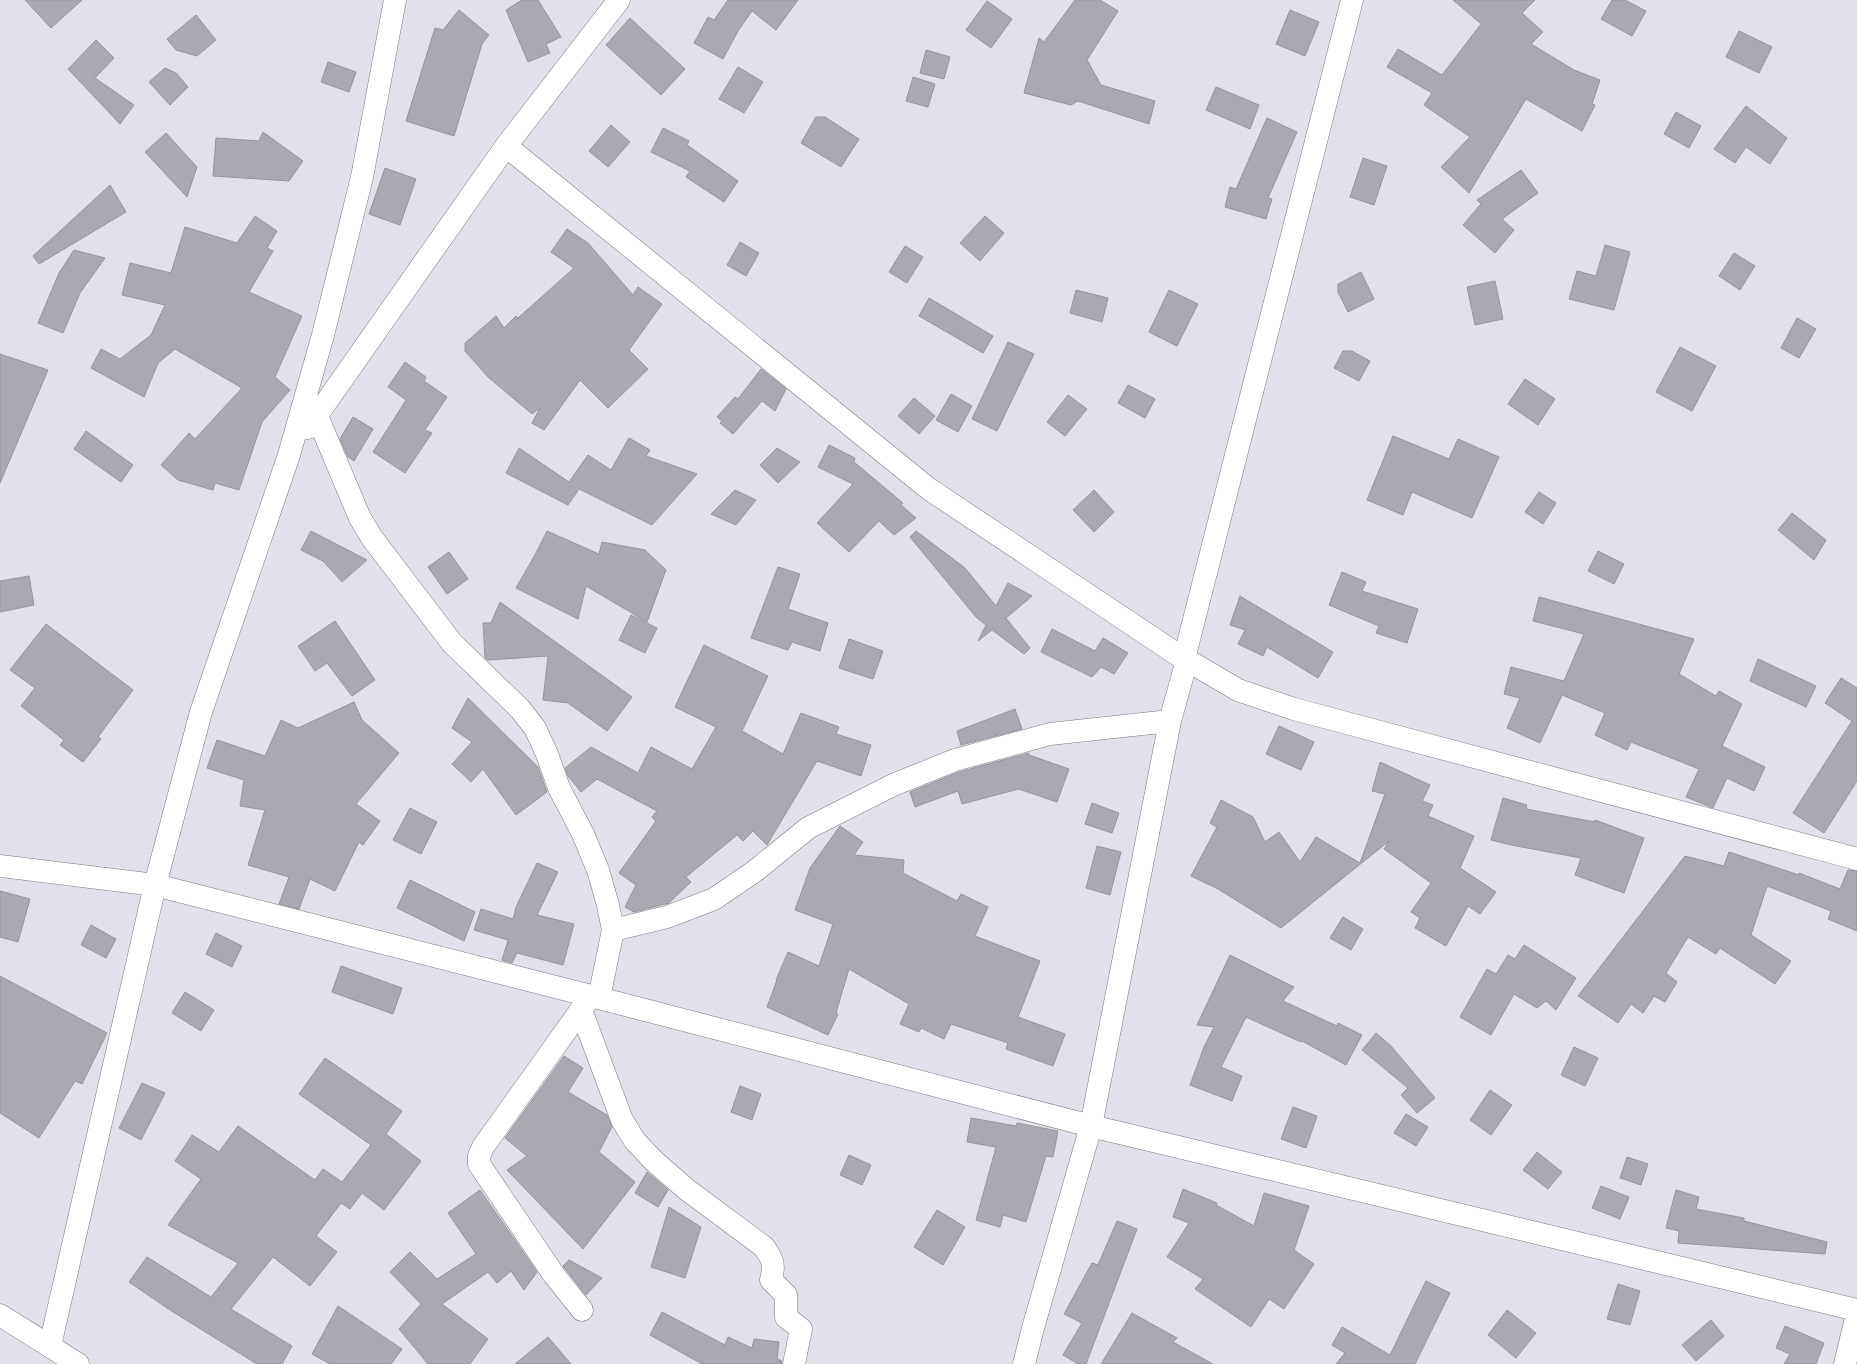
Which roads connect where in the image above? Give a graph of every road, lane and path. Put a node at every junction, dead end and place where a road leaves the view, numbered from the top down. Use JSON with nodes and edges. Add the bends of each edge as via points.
{"nodes":[{"id":1,"x":395,"y":0,"type":"edge"},
{"id":2,"x":619,"y":0,"type":"edge"},
{"id":3,"x":1352,"y":0,"type":"edge"},
{"id":4,"x":506,"y":146,"type":"junction"},
{"id":5,"x":317,"y":416,"type":"junction"},
{"id":6,"x":289,"y":456,"type":"junction"},
{"id":7,"x":1185,"y":659,"type":"junction"},
{"id":8,"x":1170,"y":722,"type":"junction"},
{"id":9,"x":1857,"y":859,"type":"edge"},
{"id":10,"x":0,"y":866,"type":"edge"},
{"id":11,"x":155,"y":885,"type":"junction"},
{"id":12,"x":613,"y":930,"type":"junction"},
{"id":13,"x":591,"y":1002,"type":"junction"},
{"id":14,"x":1091,"y":1126,"type":"junction"},
{"id":15,"x":582,"y":1310,"type":"dead end"},
{"id":16,"x":1857,"y":1310,"type":"edge"},
{"id":17,"x":1857,"y":1314,"type":"edge"},
{"id":18,"x":0,"y":1315,"type":"edge"},
{"id":19,"x":50,"y":1346,"type":"junction"},
{"id":20,"x":78,"y":1364,"type":"edge"},
{"id":21,"x":794,"y":1364,"type":"edge"},
{"id":22,"x":1024,"y":1364,"type":"edge"},
{"id":23,"x":1845,"y":1364,"type":"edge"}],
"edges":[{"from":1,"to":6,"type":"street","via":[[362,177]]},
{"from":2,"to":4,"type":"street"},
{"from":3,"to":7,"type":"street"},
{"from":4,"to":5,"type":"street"},
{"from":4,"to":7,"type":"street","via":[[929,489]]},
{"from":5,"to":6,"type":"street"},
{"from":5,"to":12,"type":"street","via":[[360,518],[372,538],[452,643],[515,704],[535,728],[559,788],[598,870]]},
{"from":6,"to":11,"type":"street","via":[[201,712]]},
{"from":7,"to":8,"type":"street"},
{"from":7,"to":9,"type":"street","via":[[1238,690],[1294,709]]},
{"from":8,"to":12,"type":"street","via":[[1050,734],[955,760],[893,785],[808,828],[756,871],[714,899],[667,917]]},
{"from":8,"to":14,"type":"street"},
{"from":10,"to":11,"type":"street"},
{"from":11,"to":13,"type":"street"},
{"from":11,"to":19,"type":"street"},
{"from":12,"to":13,"type":"street"},
{"from":13,"to":14,"type":"street"},
{"from":13,"to":15,"type":"street","via":[[483,1147],[479,1156],[480,1164],[549,1269]]},
{"from":13,"to":21,"type":"street","via":[[622,1120],[635,1141],[686,1188],[764,1247],[772,1258],[774,1268],[771,1280],[786,1295],[786,1317],[801,1328]]},
{"from":14,"to":16,"type":"street"},
{"from":14,"to":22,"type":"street","via":[[1032,1328]]},
{"from":17,"to":23,"type":"street"},
{"from":18,"to":19,"type":"street"},
{"from":19,"to":20,"type":"street"}]}
